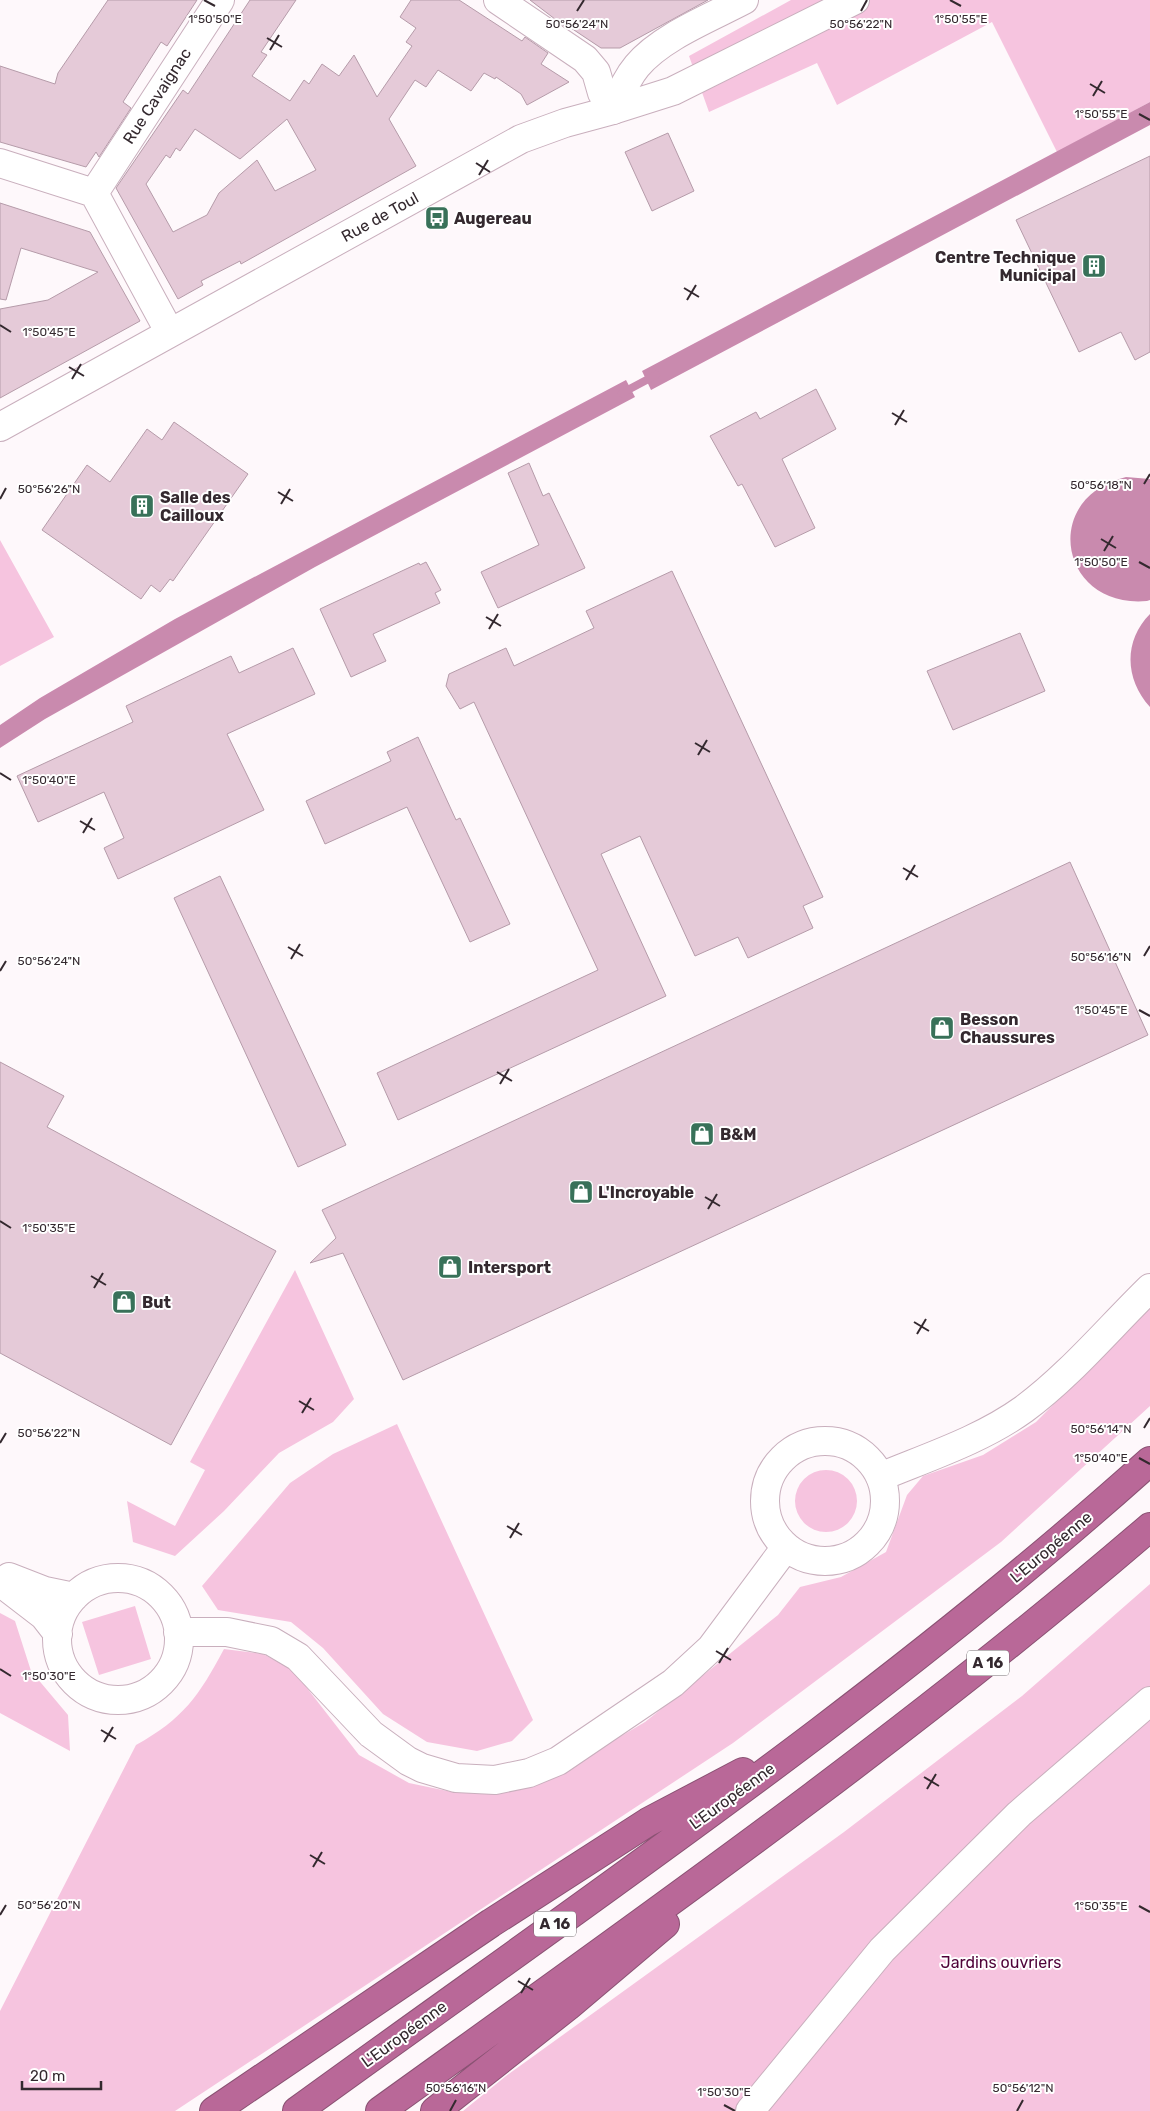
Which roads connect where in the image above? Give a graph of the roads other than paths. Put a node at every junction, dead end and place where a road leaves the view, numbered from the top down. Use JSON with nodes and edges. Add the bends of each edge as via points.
{"nodes":[{"id":1,"x":220,"y":0,"type":"edge"},
{"id":2,"x":744,"y":0,"type":"edge"},
{"id":3,"x":855,"y":0,"type":"edge"},
{"id":4,"x":512,"y":4,"type":"edge"},
{"id":5,"x":613,"y":110,"type":"junction"},
{"id":6,"x":0,"y":163,"type":"edge"},
{"id":7,"x":94,"y":193,"type":"junction"},
{"id":8,"x":170,"y":334,"type":"junction"},
{"id":9,"x":0,"y":427,"type":"edge"},
{"id":10,"x":1150,"y":1288,"type":"edge"},
{"id":11,"x":1150,"y":1461,"type":"edge"},
{"id":12,"x":880,"y":1477,"type":"junction"},
{"id":13,"x":1150,"y":1526,"type":"edge"},
{"id":14,"x":786,"y":1547,"type":"junction"},
{"id":15,"x":0,"y":1574,"type":"edge"},
{"id":16,"x":0,"y":1582,"type":"edge"},
{"id":17,"x":74,"y":1597,"type":"junction"},
{"id":18,"x":178,"y":1632,"type":"junction"},
{"id":19,"x":58,"y":1634,"type":"junction"},
{"id":20,"x":1150,"y":1701,"type":"edge"},
{"id":21,"x":814,"y":1737,"type":"junction"},
{"id":22,"x":820,"y":1791,"type":"junction"},
{"id":23,"x":214,"y":2111,"type":"edge"},
{"id":24,"x":297,"y":2111,"type":"edge"},
{"id":25,"x":380,"y":2111,"type":"edge"},
{"id":26,"x":436,"y":2111,"type":"edge"},
{"id":27,"x":750,"y":2111,"type":"edge"}],
"edges":[{"from":1,"to":7,"type":"street","name":"Rue Cavaignac"},
{"from":2,"to":5,"type":"street","via":[[648,54],[627,80]]},
{"from":3,"to":5,"type":"street","name":"Rue de Toul","via":[[673,91]]},
{"from":4,"to":5,"type":"street","via":[[584,59],[596,72],[602,94]]},
{"from":5,"to":8,"type":"street","name":"Rue de Toul","via":[[565,123],[521,140]]},
{"from":6,"to":7,"type":"street"},
{"from":7,"to":8,"type":"street"},
{"from":8,"to":9,"type":"street","name":"Rue de Toul"},
{"from":10,"to":12,"type":"street","via":[[1052,1386],[1023,1410],[980,1435]]},
{"from":11,"to":21,"type":"highway","name":"L'Européenne","number":"A 16","via":[[989,1599]]},
{"from":12,"to":14,"type":"street","via":[[884,1496],[880,1523],[871,1539],[857,1552],[839,1559],[820,1561],[802,1557]]},
{"from":12,"to":14,"type":"street","via":[[865,1456],[842,1443],[816,1442],[792,1451],[774,1469],[765,1494],[767,1519]]},
{"from":13,"to":22,"type":"highway","number":"A 16","via":[[985,1665]]},
{"from":14,"to":18,"type":"street","via":[[712,1648],[673,1683],[558,1761],[529,1773],[496,1780],[456,1778],[408,1761],[371,1734],[298,1657],[272,1641],[227,1632]]},
{"from":15,"to":17,"type":"street","via":[[45,1591]]},
{"from":16,"to":19,"type":"street","via":[[44,1616]]},
{"from":17,"to":18,"type":"street","via":[[107,1579],[142,1583],[164,1599],[174,1615]]},
{"from":17,"to":19,"type":"street","via":[[62,1614]]},
{"from":18,"to":19,"type":"street","via":[[177,1652],[164,1679],[139,1696],[119,1700],[91,1694],[76,1684],[61,1661]]},
{"from":20,"to":27,"type":"street","via":[[1019,1814],[915,1916],[882,1950]]},
{"from":21,"to":23,"type":"highway","via":[[648,1822]]},
{"from":21,"to":24,"type":"highway","name":"L'Européenne","number":"A 16"},
{"from":22,"to":25,"type":"highway","number":"A 16"},
{"from":22,"to":26,"type":"highway","via":[[625,1958]]}]}
